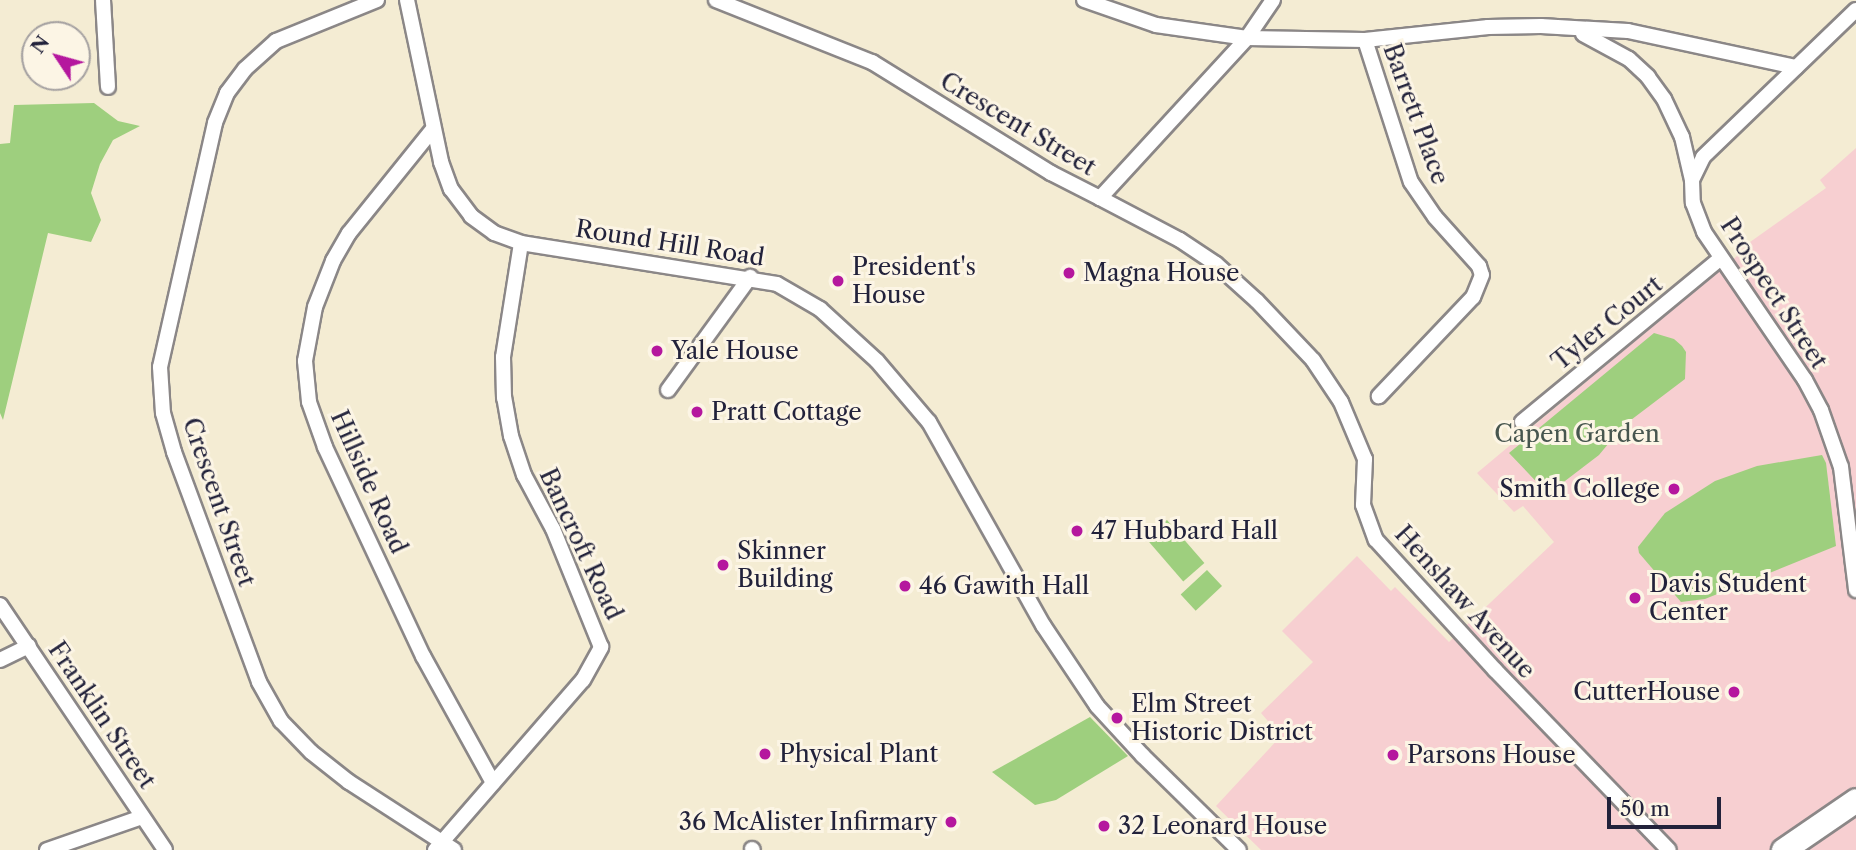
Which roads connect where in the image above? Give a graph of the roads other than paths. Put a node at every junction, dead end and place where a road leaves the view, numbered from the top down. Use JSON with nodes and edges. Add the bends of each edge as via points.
{"nodes":[{"id":1,"x":103,"y":0,"type":"edge"},
{"id":2,"x":377,"y":0,"type":"edge"},
{"id":3,"x":407,"y":0,"type":"edge"},
{"id":4,"x":716,"y":0,"type":"edge"},
{"id":5,"x":1084,"y":0,"type":"edge"},
{"id":6,"x":1273,"y":0,"type":"edge"},
{"id":7,"x":1856,"y":10,"type":"edge"},
{"id":8,"x":1568,"y":29,"type":"junction"},
{"id":9,"x":1247,"y":38,"type":"junction"},
{"id":10,"x":1365,"y":40,"type":"junction"},
{"id":11,"x":1796,"y":67,"type":"junction"},
{"id":12,"x":108,"y":87,"type":"dead end"},
{"id":13,"x":433,"y":130,"type":"junction"},
{"id":14,"x":1692,"y":180,"type":"junction"},
{"id":15,"x":1100,"y":198,"type":"junction"},
{"id":16,"x":521,"y":243,"type":"junction"},
{"id":17,"x":1720,"y":260,"type":"junction"},
{"id":18,"x":750,"y":278,"type":"junction"},
{"id":19,"x":668,"y":390,"type":"dead end"},
{"id":20,"x":1379,"y":396,"type":"dead end"},
{"id":21,"x":1522,"y":422,"type":"dead end"},
{"id":22,"x":1856,"y":590,"type":"edge"},
{"id":23,"x":0,"y":605,"type":"edge"},
{"id":24,"x":29,"y":646,"type":"junction"},
{"id":25,"x":0,"y":660,"type":"edge"},
{"id":26,"x":492,"y":783,"type":"junction"},
{"id":27,"x":1856,"y":800,"type":"edge"},
{"id":28,"x":142,"y":817,"type":"junction"},
{"id":29,"x":444,"y":847,"type":"edge"},
{"id":30,"x":47,"y":850,"type":"edge"},
{"id":31,"x":165,"y":850,"type":"edge"},
{"id":32,"x":1239,"y":850,"type":"edge"},
{"id":33,"x":1669,"y":850,"type":"edge"},
{"id":34,"x":1783,"y":850,"type":"edge"}],
"edges":[{"from":1,"to":12,"type":"street"},
{"from":2,"to":29,"type":"street","name":"Crescent Street","via":[[276,41],[255,58],[227,93],[215,123],[160,367],[163,413],[260,682],[281,720],[349,782]]},
{"from":3,"to":13,"type":"street","name":"Round Hill Road"},
{"from":4,"to":15,"type":"street","name":"Crescent Street","via":[[872,62]]},
{"from":5,"to":9,"type":"street","name":"Prospect Street","via":[[1156,25]]},
{"from":6,"to":9,"type":"street","name":"Crescent Street"},
{"from":7,"to":11,"type":"street"},
{"from":8,"to":10,"type":"street","name":"Prospect Street","via":[[1523,25]]},
{"from":8,"to":11,"type":"street","name":"Prospect Street","via":[[1628,31]]},
{"from":8,"to":14,"type":"street","name":"Prospect Street","via":[[1606,44],[1648,77],[1676,124]]},
{"from":9,"to":10,"type":"street","name":"Prospect Street"},
{"from":9,"to":15,"type":"street","name":"Crescent Street"},
{"from":10,"to":20,"type":"street","name":"Barrett Place","via":[[1411,182],[1482,275],[1473,297]]},
{"from":11,"to":14,"type":"street","via":[[1703,157]]},
{"from":13,"to":16,"type":"street","name":"Round Hill Road","via":[[446,178],[464,209],[494,233]]},
{"from":13,"to":26,"type":"street","name":"Hillside Road","via":[[349,233],[315,307],[305,361],[309,402],[325,447],[424,656]]},
{"from":14,"to":17,"type":"street","name":"Prospect Street","via":[[1693,204]]},
{"from":15,"to":33,"type":"street","name":"Henshaw Avenue","via":[[1216,264],[1313,360],[1341,401],[1365,460],[1363,505],[1376,540],[1494,670]]},
{"from":16,"to":18,"type":"street","name":"Round Hill Road"},
{"from":16,"to":26,"type":"street","name":"Bancroft Road","via":[[502,357],[511,436],[601,647],[583,680]]},
{"from":17,"to":21,"type":"street","name":"Tyler Court"},
{"from":17,"to":22,"type":"street","name":"Prospect Street","via":[[1805,380],[1830,431],[1841,467]]},
{"from":18,"to":19,"type":"street"},
{"from":18,"to":32,"type":"street","name":"Round Hill Road","via":[[776,284],[820,309],[905,391],[939,435],[1043,625],[1097,706]]},
{"from":23,"to":24,"type":"street","name":"Franklin Street"},
{"from":24,"to":25,"type":"street"},
{"from":24,"to":28,"type":"street","name":"Franklin Street"},
{"from":26,"to":29,"type":"street","name":"Bancroft Road"},
{"from":27,"to":34,"type":"highway"},
{"from":28,"to":30,"type":"street"},
{"from":28,"to":31,"type":"street","name":"Franklin Street"}]}
